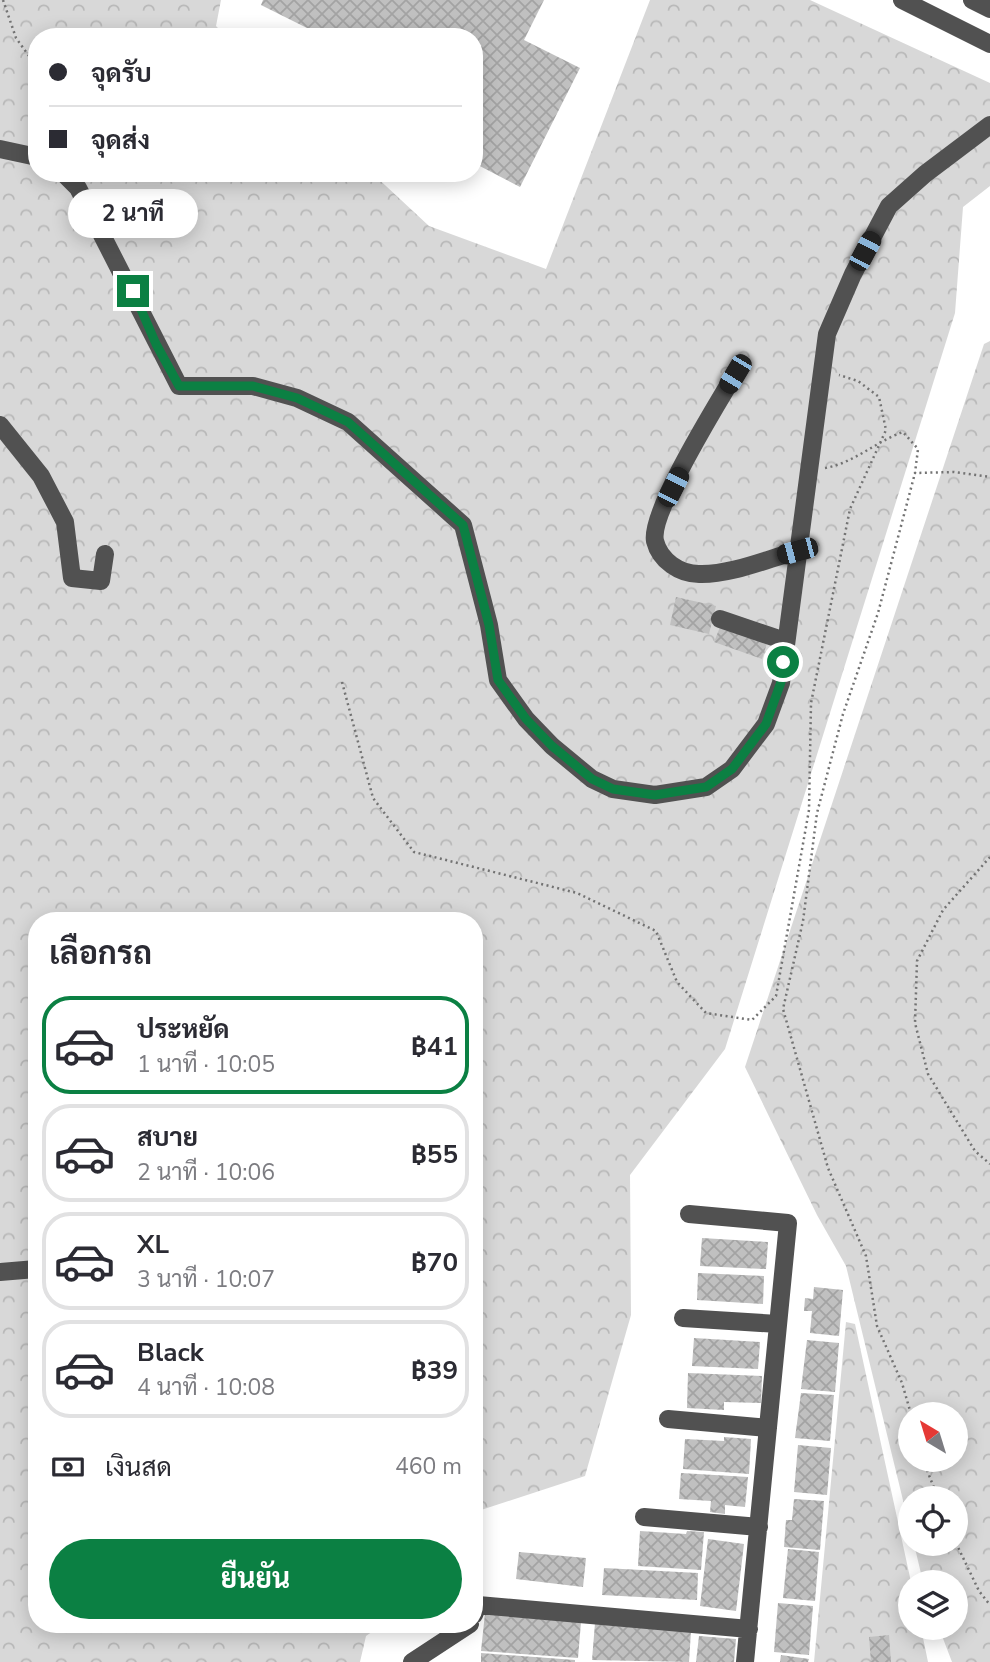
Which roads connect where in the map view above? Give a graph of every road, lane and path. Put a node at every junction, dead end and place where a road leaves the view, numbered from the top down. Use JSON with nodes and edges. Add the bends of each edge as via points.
{"nodes":[{"id":1,"x":2,"y":0,"type":"edge"},
{"id":2,"x":902,"y":0,"type":"edge"},
{"id":3,"x":972,"y":0,"type":"edge"},
{"id":4,"x":990,"y":9,"type":"edge"},
{"id":5,"x":990,"y":44,"type":"edge"},
{"id":6,"x":28,"y":55,"type":"edge"},
{"id":7,"x":990,"y":125,"type":"edge"},
{"id":8,"x":0,"y":149,"type":"edge"},
{"id":9,"x":28,"y":155,"type":"edge"},
{"id":10,"x":72,"y":182,"type":"edge"},
{"id":11,"x":822,"y":370,"type":"junction"},
{"id":12,"x":735,"y":374,"type":"dead end"},
{"id":13,"x":0,"y":425,"type":"edge"},
{"id":14,"x":808,"y":471,"type":"junction"},
{"id":15,"x":915,"y":473,"type":"junction"},
{"id":16,"x":990,"y":477,"type":"edge"},
{"id":17,"x":797,"y":551,"type":"junction"},
{"id":18,"x":105,"y":554,"type":"dead end"},
{"id":19,"x":720,"y":619,"type":"dead end"},
{"id":20,"x":785,"y":641,"type":"junction"},
{"id":21,"x":342,"y":682,"type":"dead end"},
{"id":22,"x":990,"y":857,"type":"edge"},
{"id":23,"x":990,"y":1164,"type":"edge"},
{"id":24,"x":688,"y":1214,"type":"dead end"},
{"id":25,"x":28,"y":1270,"type":"edge"},
{"id":26,"x":0,"y":1272,"type":"edge"},
{"id":27,"x":683,"y":1318,"type":"dead end"},
{"id":28,"x":778,"y":1324,"type":"junction"},
{"id":29,"x":908,"y":1402,"type":"edge"},
{"id":30,"x":668,"y":1419,"type":"dead end"},
{"id":31,"x":768,"y":1428,"type":"junction"},
{"id":32,"x":644,"y":1517,"type":"dead end"},
{"id":33,"x":759,"y":1527,"type":"junction"},
{"id":34,"x":962,"y":1556,"type":"edge"},
{"id":35,"x":483,"y":1605,"type":"edge"},
{"id":36,"x":990,"y":1605,"type":"edge"},
{"id":37,"x":749,"y":1629,"type":"junction"},
{"id":38,"x":456,"y":1633,"type":"edge"},
{"id":39,"x":412,"y":1662,"type":"edge"},
{"id":40,"x":745,"y":1662,"type":"edge"}],
"edges":[{"from":1,"to":6,"type":"path","via":[[16,38]]},
{"from":2,"to":5,"type":"street"},
{"from":3,"to":4,"type":"street"},
{"from":7,"to":11,"type":"street","via":[[889,206],[827,334]]},
{"from":8,"to":9,"type":"street"},
{"from":10,"to":20,"type":"street","via":[[179,386],[253,386],[297,398],[348,422],[463,525],[498,680],[526,719],[592,779],[613,789],[655,795],[706,787],[732,769],[766,724],[781,682]]},
{"from":11,"to":14,"type":"street"},
{"from":11,"to":21,"type":"path","via":[[858,381],[879,397],[886,430],[850,509],[811,704],[809,810],[776,996],[752,1020],[706,1013],[677,982],[656,931],[577,893],[414,852],[373,798]]},
{"from":12,"to":17,"type":"street","via":[[661,509],[654,540],[675,569],[701,574]]},
{"from":13,"to":18,"type":"street","via":[[41,476],[65,522],[72,578],[101,581]]},
{"from":14,"to":15,"type":"path","via":[[842,465],[903,432],[918,449]]},
{"from":14,"to":17,"type":"street"},
{"from":15,"to":16,"type":"path"},
{"from":15,"to":29,"type":"path","via":[[817,813],[803,921],[783,1009],[828,1168],[866,1256],[877,1326]]},
{"from":17,"to":20,"type":"street"},
{"from":19,"to":20,"type":"street"},
{"from":22,"to":23,"type":"path","via":[[943,911],[917,961],[915,1023],[928,1074],[975,1151]]},
{"from":24,"to":28,"type":"street","via":[[788,1223]]},
{"from":25,"to":26,"type":"street"},
{"from":27,"to":28,"type":"street"},
{"from":28,"to":31,"type":"street"},
{"from":30,"to":31,"type":"street"},
{"from":31,"to":33,"type":"street"},
{"from":32,"to":33,"type":"street"},
{"from":33,"to":37,"type":"street"},
{"from":34,"to":36,"type":"path"},
{"from":35,"to":37,"type":"street"},
{"from":37,"to":40,"type":"street"},
{"from":38,"to":39,"type":"street"}]}
